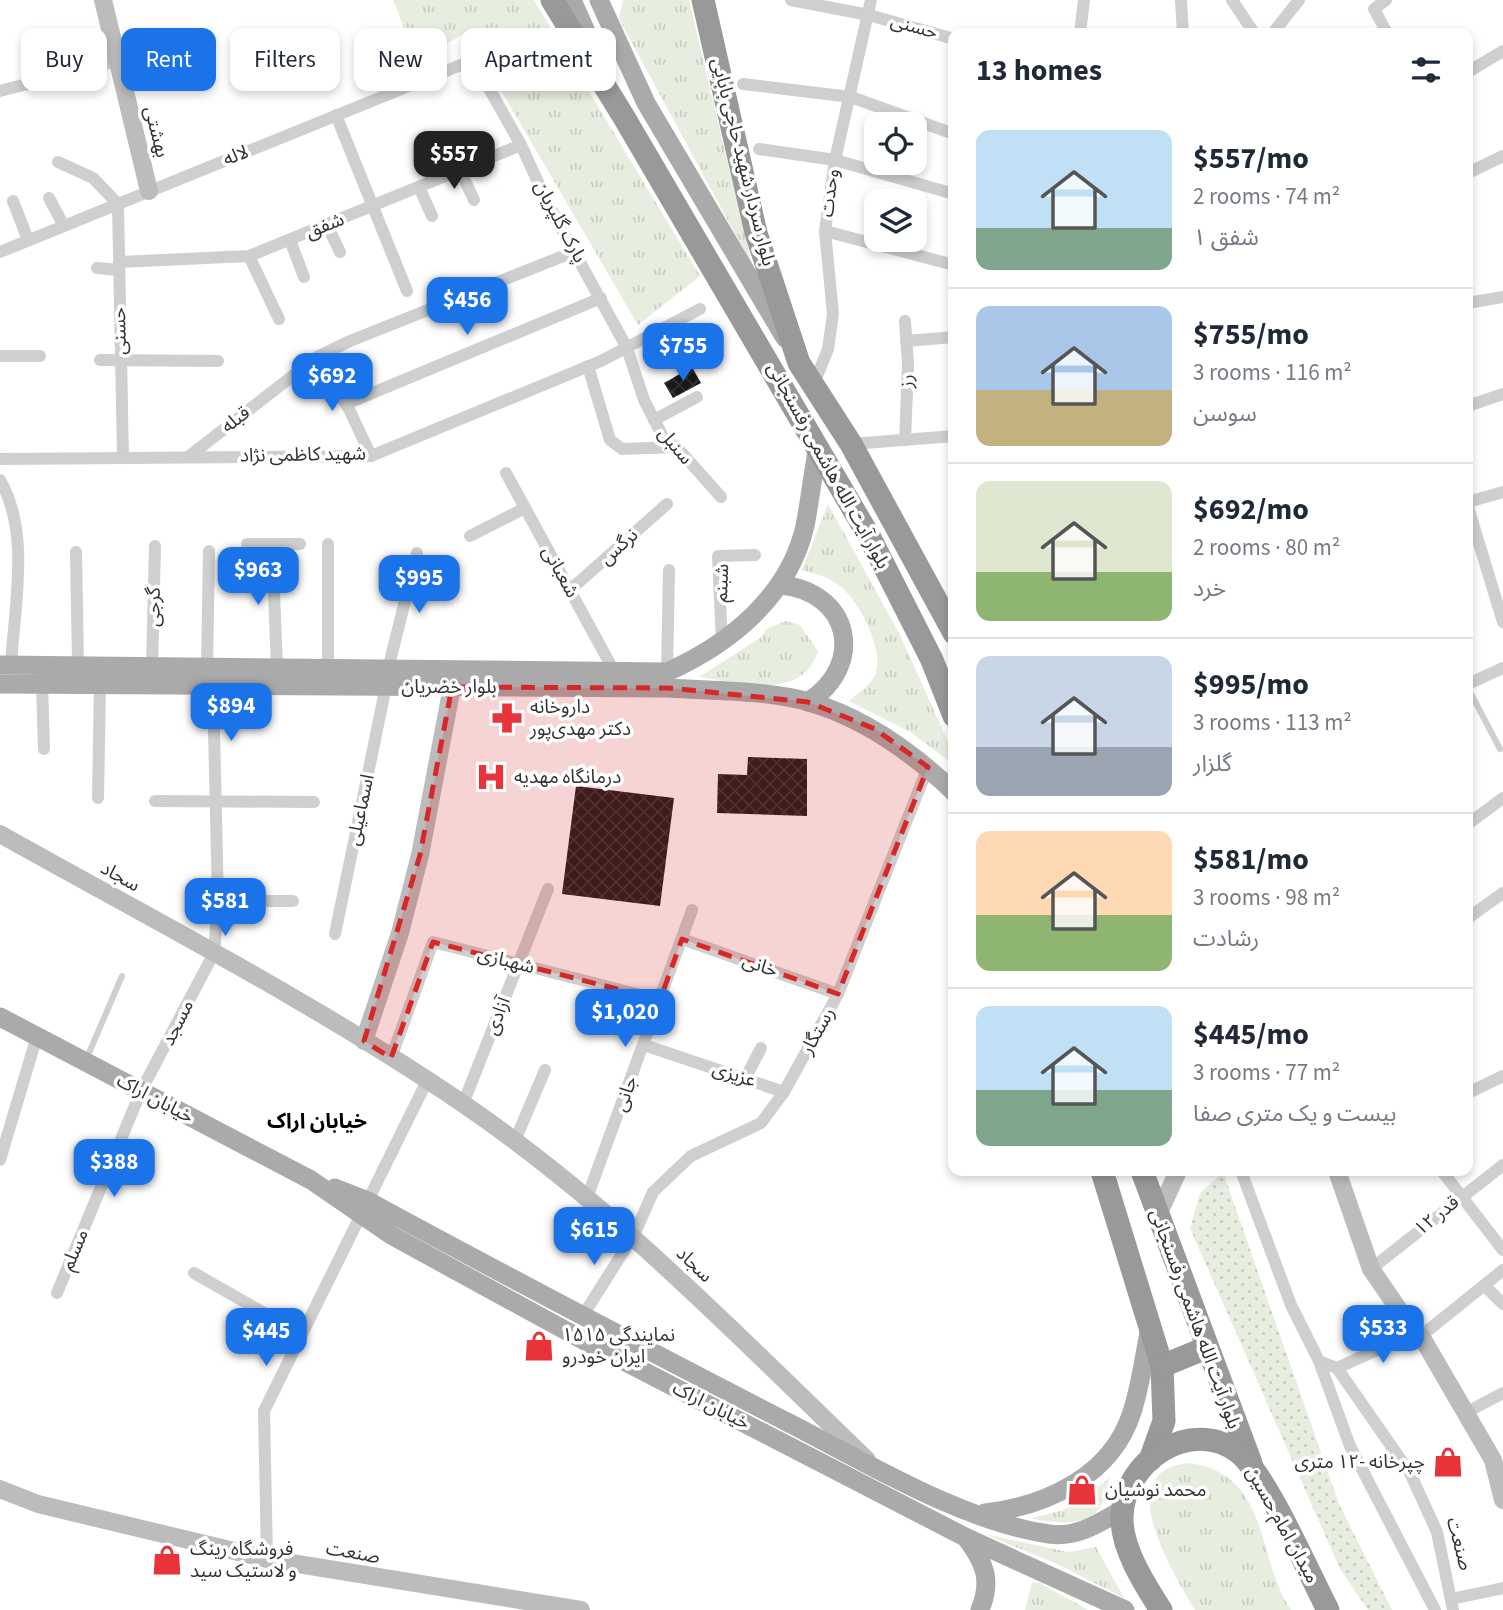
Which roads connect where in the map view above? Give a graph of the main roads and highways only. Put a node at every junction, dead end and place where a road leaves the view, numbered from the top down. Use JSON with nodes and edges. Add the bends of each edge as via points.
{"nodes":[{"id":1,"x":552,"y":0,"type":"edge"},
{"id":2,"x":572,"y":0,"type":"edge"},
{"id":3,"x":599,"y":0,"type":"edge"},
{"id":4,"x":703,"y":0,"type":"edge"},
{"id":5,"x":625,"y":119,"type":"junction"},
{"id":6,"x":799,"y":363,"type":"junction"},
{"id":7,"x":818,"y":446,"type":"junction"},
{"id":8,"x":780,"y":585,"type":"junction"},
{"id":9,"x":948,"y":622,"type":"edge"},
{"id":10,"x":5,"y":666,"type":"edge"},
{"id":11,"x":210,"y":676,"type":"junction"},
{"id":12,"x":387,"y":678,"type":"junction"},
{"id":13,"x":0,"y":684,"type":"edge"},
{"id":14,"x":948,"y":701,"type":"edge"},
{"id":15,"x":808,"y":702,"type":"junction"},
{"id":16,"x":948,"y":786,"type":"edge"},
{"id":17,"x":0,"y":1017,"type":"edge"},
{"id":18,"x":1104,"y":1176,"type":"edge"},
{"id":19,"x":1144,"y":1176,"type":"edge"},
{"id":20,"x":365,"y":1208,"type":"junction"},
{"id":21,"x":1150,"y":1328,"type":"junction"},
{"id":22,"x":1206,"y":1348,"type":"junction"},
{"id":23,"x":1162,"y":1366,"type":"junction"},
{"id":24,"x":1149,"y":1461,"type":"junction"},
{"id":25,"x":1252,"y":1466,"type":"junction"},
{"id":26,"x":1122,"y":1510,"type":"junction"},
{"id":27,"x":978,"y":1514,"type":"junction"},
{"id":28,"x":967,"y":1538,"type":"junction"},
{"id":29,"x":980,"y":1610,"type":"edge"},
{"id":30,"x":1125,"y":1610,"type":"edge"},
{"id":31,"x":1161,"y":1610,"type":"edge"},
{"id":32,"x":1328,"y":1610,"type":"edge"}],
"edges":[{"from":1,"to":5,"type":"highway"},
{"from":2,"to":5,"type":"main road","name":"بلوار آیت الله هاشمی رفسنجانی"},
{"from":3,"to":6,"type":"main road","name":"بلوار آیت الله هاشمی رفسنجانی","via":[[646,103]]},
{"from":4,"to":6,"type":"highway","name":"بلوار سردار شهید حاجی بابایی","via":[[756,233]]},
{"from":5,"to":7,"type":"highway","name":"بلوار آیت الله هاشمی رفسنجانی"},
{"from":6,"to":9,"type":"highway","name":"بلوار آیت الله هاشمی رفسنجانی","via":[[851,444]]},
{"from":7,"to":8,"type":"main road","name":"بلوار خضریان","via":[[804,528]]},
{"from":7,"to":14,"type":"highway","name":"بلوار آیت الله هاشمی رفسنجانی","via":[[869,536]]},
{"from":8,"to":12,"type":"main road","name":"بلوار خضریان","via":[[746,624],[704,656],[667,672]]},
{"from":8,"to":15,"type":"main road","via":[[816,594],[840,623],[843,660],[824,692]]},
{"from":10,"to":11,"type":"main road","name":"بلوار خضریان","via":[[152,667]]},
{"from":11,"to":12,"type":"main road","name":"بلوار خضریان"},
{"from":11,"to":12,"type":"main road","name":"بلوار خضریان","via":[[277,668],[328,669]]},
{"from":11,"to":13,"type":"main road","name":"بلوار خضریان","via":[[100,685]]},
{"from":12,"to":15,"type":"main road","name":"بلوار خضریان","via":[[452,687],[669,688]]},
{"from":15,"to":16,"type":"main road","name":"بلوار خضریان","via":[[875,729]]},
{"from":17,"to":20,"type":"main road","name":"خیابان اراک"},
{"from":18,"to":21,"type":"highway","name":"بلوار آیت الله هاشمی رفسنجانی"},
{"from":19,"to":22,"type":"highway","name":"بلوار آیت الله هاشمی رفسنجانی"},
{"from":20,"to":27,"type":"main road","name":"خیابان اراک","via":[[875,1467]]},
{"from":20,"to":28,"type":"main road","name":"خیابان اراک","via":[[583,1340]]},
{"from":21,"to":23,"type":"highway","name":"بلوار آیت الله هاشمی رفسنجانی"},
{"from":21,"to":27,"type":"main road","via":[[1131,1415],[1112,1452],[1056,1494],[1014,1510]]},
{"from":22,"to":23,"type":"highway"},
{"from":22,"to":25,"type":"highway","name":"بلوار آیت الله هاشمی رفسنجانی"},
{"from":23,"to":24,"type":"highway","name":"بلوار آیت الله هاشمی رفسنجانی","via":[[1164,1421]]},
{"from":24,"to":25,"type":"highway","name":"میدان امام حسین","via":[[1171,1444],[1196,1439],[1227,1446]]},
{"from":24,"to":26,"type":"highway","name":"میدان امام حسین"},
{"from":25,"to":32,"type":"highway","name":"میدان امام حسین"},
{"from":26,"to":27,"type":"main road","name":"خیابان اراک","via":[[1082,1531],[1051,1535]]},
{"from":26,"to":31,"type":"highway","via":[[1128,1544]]},
{"from":28,"to":29,"type":"main road","via":[[984,1563],[987,1581]]},
{"from":28,"to":30,"type":"main road","name":"خیابان اراک"}]}
